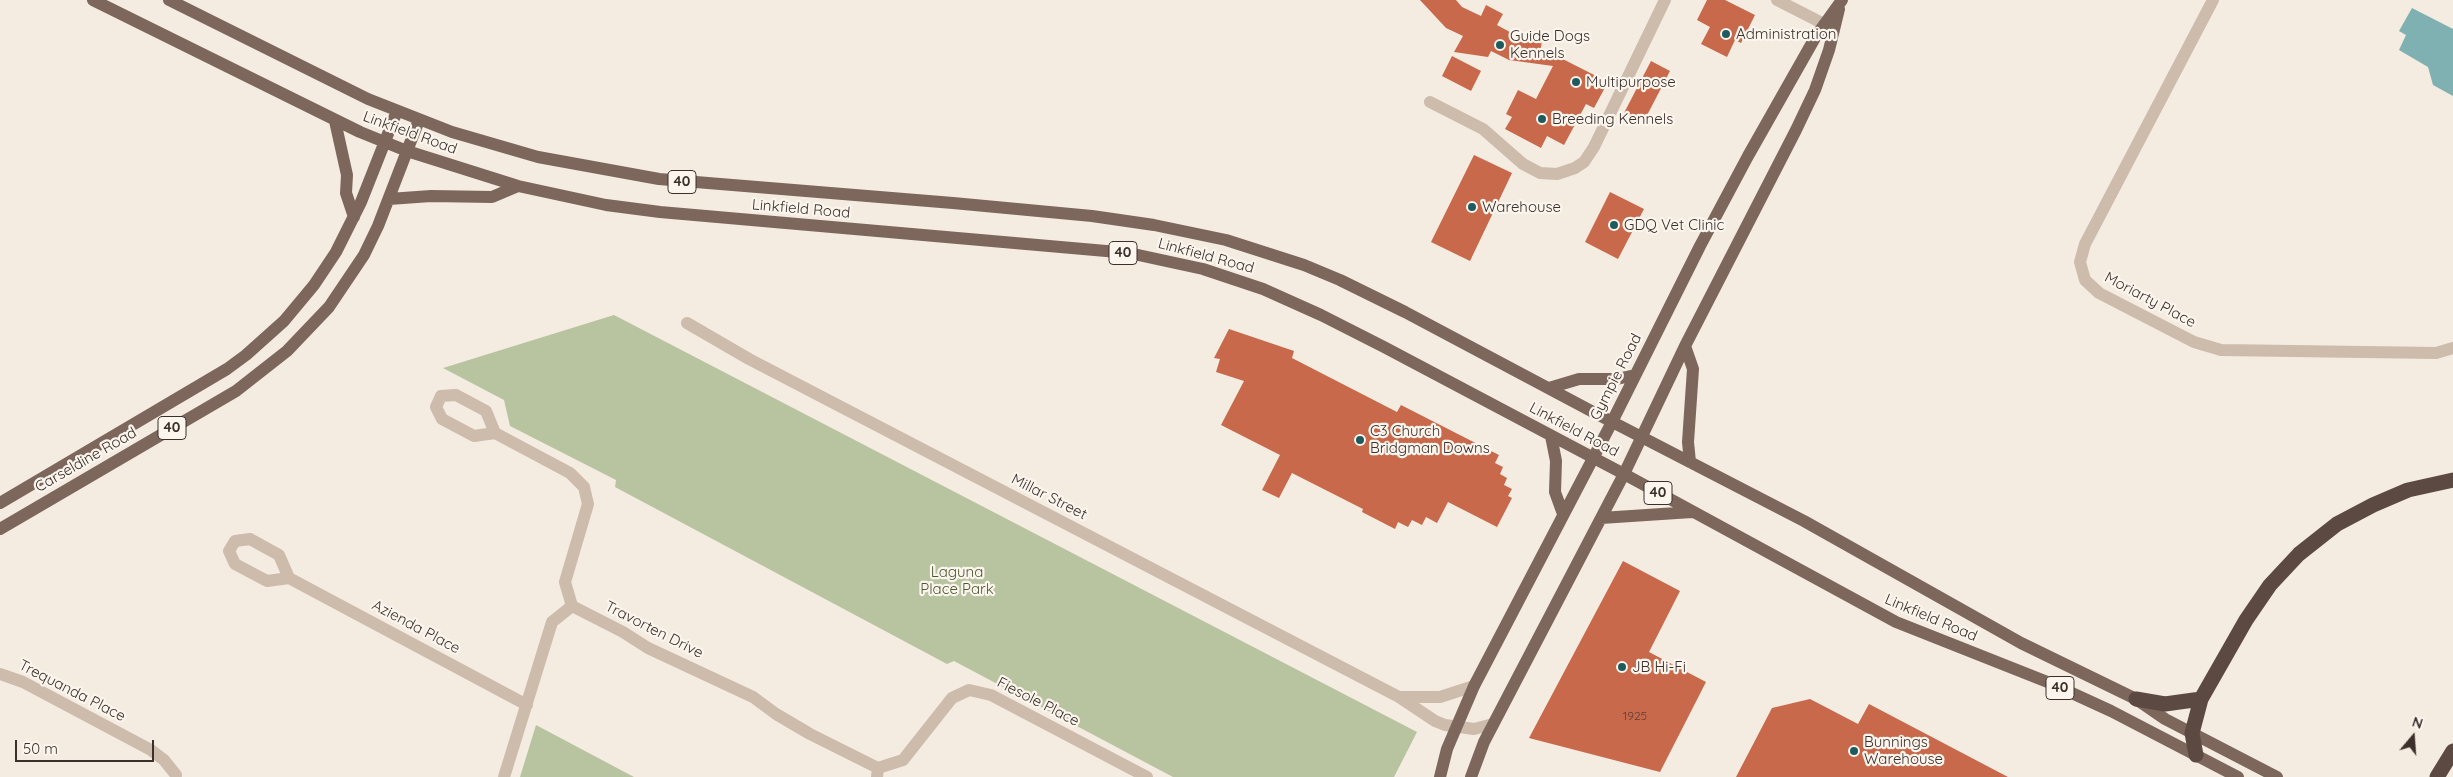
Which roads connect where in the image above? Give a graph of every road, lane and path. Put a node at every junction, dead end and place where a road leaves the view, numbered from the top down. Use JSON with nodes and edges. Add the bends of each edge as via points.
{"nodes":[{"id":1,"x":93,"y":0,"type":"edge"},
{"id":2,"x":169,"y":0,"type":"edge"},
{"id":3,"x":1665,"y":0,"type":"edge"},
{"id":4,"x":1777,"y":0,"type":"edge"},
{"id":5,"x":2213,"y":0,"type":"edge"},
{"id":6,"x":1842,"y":1,"type":"edge"},
{"id":7,"x":1826,"y":25,"type":"junction"},
{"id":8,"x":1430,"y":102,"type":"dead end"},
{"id":9,"x":397,"y":111,"type":"junction"},
{"id":10,"x":419,"y":120,"type":"junction"},
{"id":11,"x":335,"y":121,"type":"junction"},
{"id":12,"x":384,"y":142,"type":"junction"},
{"id":13,"x":407,"y":151,"type":"junction"},
{"id":14,"x":518,"y":186,"type":"junction"},
{"id":15,"x":389,"y":199,"type":"junction"},
{"id":16,"x":354,"y":217,"type":"junction"},
{"id":17,"x":687,"y":322,"type":"dead end"},
{"id":18,"x":1685,"y":346,"type":"junction"},
{"id":19,"x":2453,"y":348,"type":"edge"},
{"id":20,"x":1635,"y":375,"type":"junction"},
{"id":21,"x":1549,"y":388,"type":"junction"},
{"id":22,"x":1612,"y":422,"type":"junction"},
{"id":23,"x":495,"y":433,"type":"dead end"},
{"id":24,"x":1551,"y":436,"type":"junction"},
{"id":25,"x":1642,"y":438,"type":"junction"},
{"id":26,"x":1593,"y":458,"type":"junction"},
{"id":27,"x":1690,"y":462,"type":"junction"},
{"id":28,"x":1624,"y":474,"type":"junction"},
{"id":29,"x":2453,"y":480,"type":"edge"},
{"id":30,"x":0,"y":503,"type":"edge"},
{"id":31,"x":1692,"y":512,"type":"junction"},
{"id":32,"x":1563,"y":514,"type":"junction"},
{"id":33,"x":1601,"y":518,"type":"junction"},
{"id":34,"x":0,"y":529,"type":"edge"},
{"id":35,"x":289,"y":578,"type":"dead end"},
{"id":36,"x":572,"y":606,"type":"junction"},
{"id":37,"x":0,"y":674,"type":"edge"},
{"id":38,"x":1474,"y":686,"type":"junction"},
{"id":39,"x":1398,"y":697,"type":"junction"},
{"id":40,"x":2136,"y":699,"type":"junction"},
{"id":41,"x":2201,"y":700,"type":"junction"},
{"id":42,"x":528,"y":705,"type":"junction"},
{"id":43,"x":1493,"y":724,"type":"junction"},
{"id":44,"x":1456,"y":727,"type":"junction"},
{"id":45,"x":2192,"y":733,"type":"junction"},
{"id":46,"x":2453,"y":751,"type":"edge"},
{"id":47,"x":2196,"y":756,"type":"junction"},
{"id":48,"x":877,"y":773,"type":"edge"},
{"id":49,"x":179,"y":776,"type":"edge"},
{"id":50,"x":504,"y":777,"type":"edge"},
{"id":51,"x":1147,"y":777,"type":"edge"},
{"id":52,"x":1440,"y":777,"type":"edge"},
{"id":53,"x":1471,"y":777,"type":"edge"},
{"id":54,"x":2238,"y":777,"type":"edge"},
{"id":55,"x":2277,"y":777,"type":"edge"},
{"id":56,"x":2437,"y":777,"type":"edge"}],
"edges":[{"from":1,"to":11,"type":"main road","name":"Linkfield Road"},
{"from":2,"to":9,"type":"main road","name":"Linkfield Road","via":[[321,77]]},
{"from":3,"to":8,"type":"street","via":[[1594,147],[1584,162],[1575,168],[1557,174],[1540,173],[1523,164],[1483,129]]},
{"from":4,"to":7,"type":"street"},
{"from":5,"to":19,"type":"street","name":"Moriarty Place","via":[[2085,244],[2080,262],[2086,280],[2098,293],[2194,342],[2221,350],[2436,353]]},
{"from":6,"to":7,"type":"main road","name":"Gympie Road"},
{"from":6,"to":18,"type":"main road","name":"Gympie Road","via":[[1830,50],[1811,98]]},
{"from":7,"to":20,"type":"main road","name":"Gympie Road","via":[[1816,36],[1748,156]]},
{"from":9,"to":10,"type":"main road","name":"Linkfield Road","number":"40"},
{"from":9,"to":12,"type":"main road","name":"Carseldine Road","number":"40"},
{"from":10,"to":13,"type":"main road","name":"Carseldine Road","number":"40"},
{"from":10,"to":21,"type":"main road","name":"Linkfield Road","number":"40","via":[[538,156],[659,179],[1092,216],[1197,233],[1255,249],[1340,280]]},
{"from":11,"to":12,"type":"main road","name":"Linkfield Road"},
{"from":11,"to":16,"type":"main road","via":[[346,175],[346,193]]},
{"from":12,"to":13,"type":"main road","name":"Linkfield Road","number":"40"},
{"from":12,"to":16,"type":"main road","name":"Carseldine Road","number":"40"},
{"from":13,"to":14,"type":"main road","name":"Linkfield Road","number":"40"},
{"from":13,"to":15,"type":"main road","name":"Carseldine Road","number":"40"},
{"from":14,"to":15,"type":"main road","via":[[492,197]]},
{"from":14,"to":24,"type":"main road","name":"Linkfield Road","number":"40","via":[[606,205],[660,212],[1101,250],[1180,263],[1295,302]]},
{"from":15,"to":34,"type":"main road","name":"Carseldine Road","number":"40","via":[[364,255],[329,307],[258,375],[210,407]]},
{"from":16,"to":30,"type":"main road","name":"Carseldine Road","number":"40","via":[[336,252],[309,291],[284,321],[246,355],[204,384]]},
{"from":17,"to":39,"type":"street","name":"Millar Street","via":[[749,359]]},
{"from":18,"to":25,"type":"main road","name":"Gympie Road"},
{"from":18,"to":27,"type":"main road","via":[[1693,369],[1688,430]]},
{"from":20,"to":21,"type":"main road","via":[[1579,378]]},
{"from":20,"to":22,"type":"main road","name":"Gympie Road"},
{"from":21,"to":22,"type":"main road","name":"Linkfield Road","number":"40"},
{"from":22,"to":25,"type":"main road","name":"Linkfield Road","number":"40"},
{"from":22,"to":26,"type":"main road","name":"Gympie Road"},
{"from":23,"to":36,"type":"street","via":[[570,473],[584,487],[588,504],[565,582]]},
{"from":24,"to":26,"type":"main road","name":"Linkfield Road","number":"40"},
{"from":24,"to":32,"type":"main road","via":[[1556,456],[1555,492]]},
{"from":25,"to":27,"type":"main road","name":"Linkfield Road","number":"40"},
{"from":25,"to":28,"type":"main road","name":"Gympie Road"},
{"from":26,"to":28,"type":"main road","name":"Linkfield Road","number":"40"},
{"from":26,"to":32,"type":"main road","name":"Gympie Road"},
{"from":27,"to":40,"type":"main road","name":"Linkfield Road","number":"40","via":[[1804,521],[2022,643]]},
{"from":28,"to":31,"type":"main road","name":"Linkfield Road","number":"40"},
{"from":28,"to":33,"type":"main road","name":"Gympie Road"},
{"from":29,"to":41,"type":"highway","via":[[2408,490],[2373,505],[2337,524],[2299,554],[2270,585],[2246,620]]},
{"from":31,"to":33,"type":"main road"},
{"from":31,"to":47,"type":"main road","name":"Linkfield Road","number":"40","via":[[1896,622],[2050,683]]},
{"from":32,"to":38,"type":"main road","name":"Gympie Road"},
{"from":33,"to":43,"type":"main road","name":"Gympie Road"},
{"from":35,"to":42,"type":"street","name":"Azienda Place"},
{"from":36,"to":42,"type":"street","via":[[552,622]]},
{"from":36,"to":48,"type":"street","name":"Travorten Drive","via":[[648,648],[753,697]]},
{"from":37,"to":49,"type":"street","name":"Trequanda Place","via":[[23,682],[151,750]]},
{"from":38,"to":39,"type":"street","name":"Millar Street","via":[[1440,697]]},
{"from":38,"to":44,"type":"main road","name":"Gympie Road"},
{"from":39,"to":44,"type":"street","name":"Millar Street","via":[[1435,722]]},
{"from":40,"to":41,"type":"highway","via":[[2165,704]]},
{"from":40,"to":45,"type":"main road","name":"Linkfield Road","number":"40"},
{"from":41,"to":45,"type":"highway"},
{"from":42,"to":50,"type":"street"},
{"from":43,"to":44,"type":"street","name":"Millar Street","via":[[1474,729]]},
{"from":43,"to":53,"type":"main road","name":"Gympie Road"},
{"from":44,"to":52,"type":"main road","name":"Gympie Road"},
{"from":45,"to":47,"type":"highway"},
{"from":45,"to":55,"type":"main road","name":"Linkfield Road","number":"40"},
{"from":46,"to":56,"type":"highway"},
{"from":47,"to":54,"type":"main road","name":"Linkfield Road","number":"40"},
{"from":48,"to":51,"type":"street","name":"Fiesole Place","via":[[903,760],[952,698],[969,690],[991,695]]}]}
